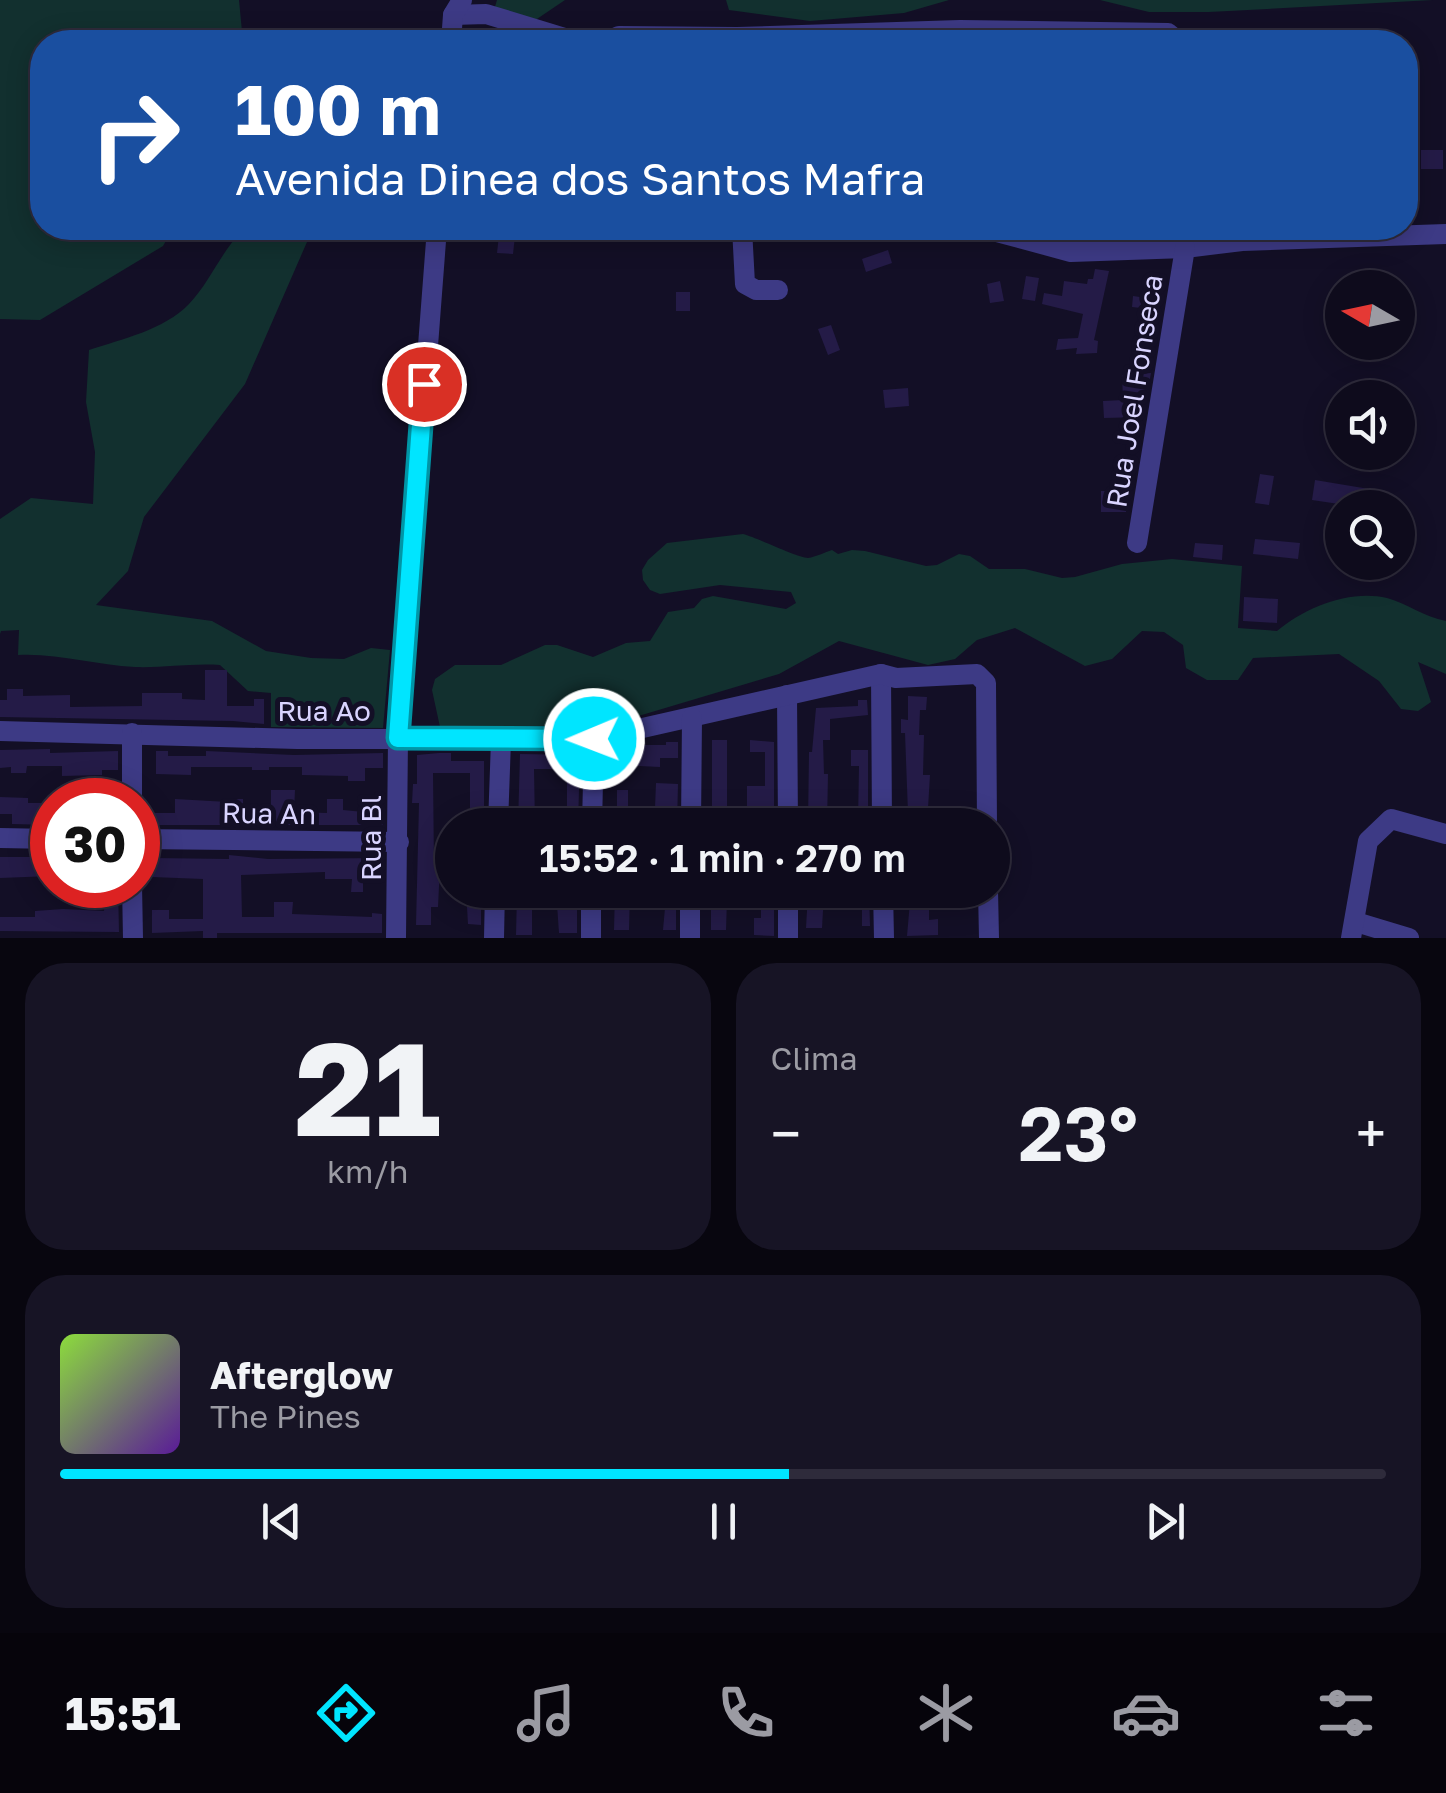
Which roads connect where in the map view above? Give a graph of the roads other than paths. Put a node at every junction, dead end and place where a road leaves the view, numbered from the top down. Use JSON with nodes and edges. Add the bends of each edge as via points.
{"nodes":[{"id":1,"x":457,"y":7,"type":"edge"},
{"id":2,"x":539,"y":30,"type":"edge"},
{"id":3,"x":1418,"y":234,"type":"edge"},
{"id":4,"x":1446,"y":234,"type":"edge"},
{"id":5,"x":436,"y":240,"type":"edge"},
{"id":6,"x":743,"y":240,"type":"edge"},
{"id":7,"x":1039,"y":240,"type":"edge"},
{"id":8,"x":1122,"y":240,"type":"edge"},
{"id":9,"x":1142,"y":240,"type":"edge"},
{"id":10,"x":1216,"y":240,"type":"edge"},
{"id":11,"x":1185,"y":248,"type":"junction"},
{"id":12,"x":778,"y":290,"type":"dead end"},
{"id":13,"x":1138,"y":544,"type":"dead end"},
{"id":14,"x":881,"y":674,"type":"junction"},
{"id":15,"x":787,"y":695,"type":"junction"},
{"id":16,"x":692,"y":718,"type":"junction"},
{"id":17,"x":0,"y":732,"type":"edge"},
{"id":18,"x":132,"y":732,"type":"junction"},
{"id":19,"x":398,"y":738,"type":"junction"},
{"id":20,"x":594,"y":739,"type":"junction"},
{"id":21,"x":500,"y":740,"type":"junction"},
{"id":22,"x":132,"y":778,"type":"edge"},
{"id":23,"x":498,"y":808,"type":"edge"},
{"id":24,"x":592,"y":808,"type":"edge"},
{"id":25,"x":691,"y":808,"type":"edge"},
{"id":26,"x":788,"y":808,"type":"edge"},
{"id":27,"x":882,"y":808,"type":"edge"},
{"id":28,"x":988,"y":808,"type":"edge"},
{"id":29,"x":1446,"y":834,"type":"edge"},
{"id":30,"x":0,"y":838,"type":"edge"},
{"id":31,"x":30,"y":838,"type":"edge"},
{"id":32,"x":160,"y":839,"type":"edge"},
{"id":33,"x":399,"y":842,"type":"junction"},
{"id":34,"x":132,"y":908,"type":"edge"},
{"id":35,"x":495,"y":908,"type":"edge"},
{"id":36,"x":592,"y":908,"type":"edge"},
{"id":37,"x":690,"y":908,"type":"edge"},
{"id":38,"x":788,"y":908,"type":"edge"},
{"id":39,"x":883,"y":908,"type":"edge"},
{"id":40,"x":988,"y":908,"type":"edge"},
{"id":41,"x":1354,"y":930,"type":"edge"},
{"id":42,"x":133,"y":938,"type":"edge"},
{"id":43,"x":396,"y":938,"type":"edge"},
{"id":44,"x":494,"y":938,"type":"edge"},
{"id":45,"x":591,"y":938,"type":"edge"},
{"id":46,"x":690,"y":938,"type":"edge"},
{"id":47,"x":788,"y":938,"type":"edge"},
{"id":48,"x":884,"y":938,"type":"edge"},
{"id":49,"x":989,"y":938,"type":"edge"},
{"id":50,"x":1409,"y":938,"type":"edge"}],
"edges":[{"from":1,"to":2,"type":"street"},
{"from":3,"to":4,"type":"street"},
{"from":5,"to":19,"type":"street","name":"Rua Bl"},
{"from":6,"to":12,"type":"street","via":[[745,284]]},
{"from":7,"to":8,"type":"street","via":[[1071,252]]},
{"from":9,"to":11,"type":"street"},
{"from":10,"to":11,"type":"street"},
{"from":11,"to":13,"type":"street","name":"Rua Joel Fonseca"},
{"from":14,"to":15,"type":"street","name":"Rua Ao"},
{"from":14,"to":27,"type":"street"},
{"from":14,"to":28,"type":"street","name":"Rua Ao","via":[[978,674],[986,683]]},
{"from":15,"to":16,"type":"street","name":"Rua Ao"},
{"from":15,"to":26,"type":"street"},
{"from":16,"to":20,"type":"street","name":"Rua Ao"},
{"from":16,"to":25,"type":"street"},
{"from":17,"to":18,"type":"street","name":"Rua Ao"},
{"from":18,"to":19,"type":"street","name":"Rua Ao"},
{"from":18,"to":22,"type":"street"},
{"from":19,"to":21,"type":"street","name":"Rua Ao"},
{"from":19,"to":33,"type":"street","name":"Rua Bl"},
{"from":20,"to":21,"type":"street","name":"Rua Ao"},
{"from":20,"to":24,"type":"street"},
{"from":21,"to":23,"type":"street"},
{"from":29,"to":41,"type":"street","via":[[1391,819],[1375,831]]},
{"from":30,"to":31,"type":"street"},
{"from":32,"to":33,"type":"street","name":"Rua An"},
{"from":33,"to":43,"type":"street","name":"Rua Bl"},
{"from":34,"to":42,"type":"street"},
{"from":35,"to":44,"type":"street"},
{"from":36,"to":45,"type":"street"},
{"from":37,"to":46,"type":"street"},
{"from":38,"to":47,"type":"street"},
{"from":39,"to":48,"type":"street"},
{"from":40,"to":49,"type":"street"},
{"from":41,"to":50,"type":"street"}]}
